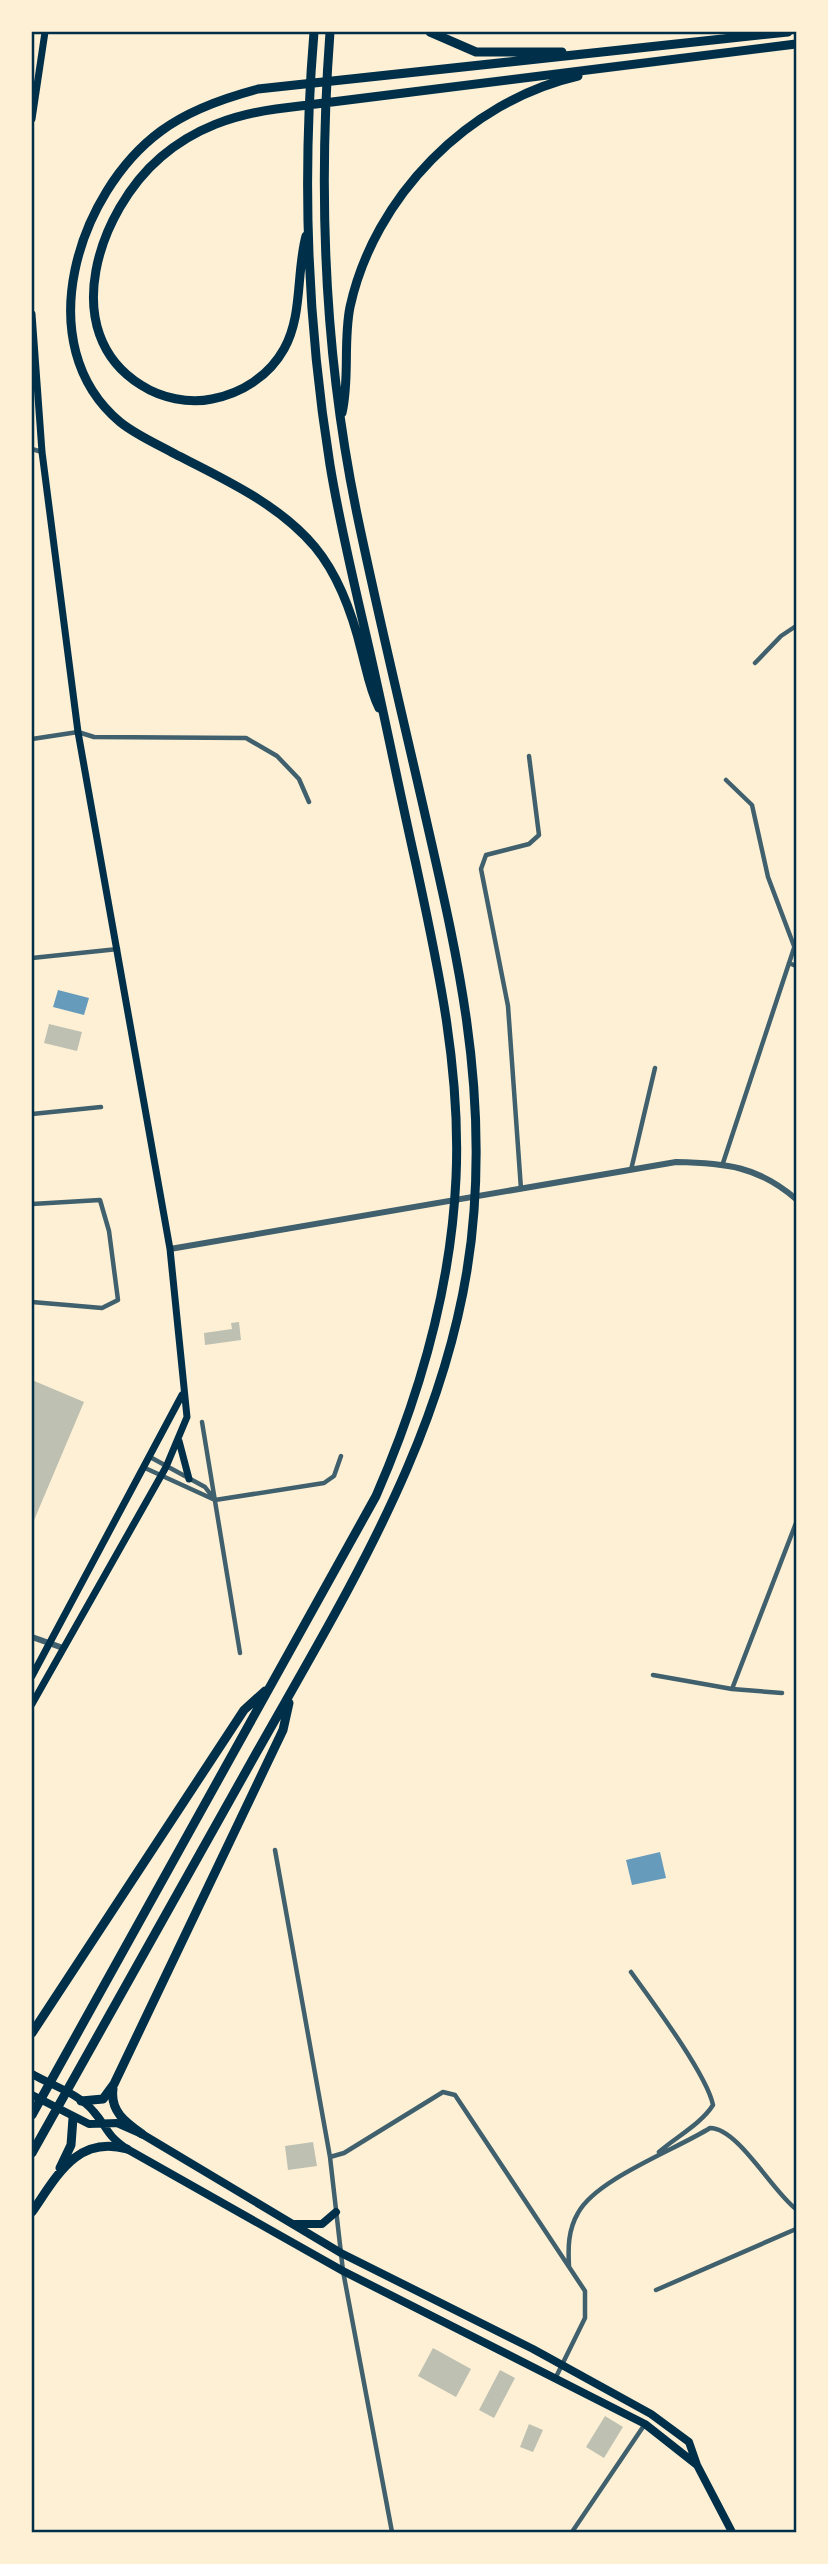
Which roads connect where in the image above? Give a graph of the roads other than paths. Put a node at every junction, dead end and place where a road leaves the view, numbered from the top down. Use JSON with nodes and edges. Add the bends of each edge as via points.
{"nodes":[{"id":1,"x":45,"y":32,"type":"edge"},
{"id":2,"x":314,"y":32,"type":"edge"},
{"id":3,"x":330,"y":32,"type":"edge"},
{"id":4,"x":430,"y":32,"type":"edge"},
{"id":5,"x":788,"y":32,"type":"edge"},
{"id":6,"x":796,"y":44,"type":"edge"},
{"id":7,"x":634,"y":49,"type":"junction"},
{"id":8,"x":631,"y":63,"type":"junction"},
{"id":9,"x":32,"y":119,"type":"edge"},
{"id":10,"x":308,"y":227,"type":"junction"},
{"id":11,"x":32,"y":314,"type":"edge"},
{"id":12,"x":341,"y":422,"type":"junction"},
{"id":13,"x":32,"y":449,"type":"edge"},
{"id":14,"x":43,"y":452,"type":"junction"},
{"id":15,"x":796,"y":626,"type":"edge"},
{"id":16,"x":755,"y":663,"type":"dead end"},
{"id":17,"x":385,"y":719,"type":"junction"},
{"id":18,"x":78,"y":732,"type":"junction"},
{"id":19,"x":32,"y":739,"type":"edge"},
{"id":20,"x":529,"y":756,"type":"dead end"},
{"id":21,"x":726,"y":780,"type":"dead end"},
{"id":22,"x":309,"y":802,"type":"dead end"},
{"id":23,"x":795,"y":944,"type":"edge"},
{"id":24,"x":118,"y":949,"type":"junction"},
{"id":25,"x":32,"y":958,"type":"edge"},
{"id":26,"x":789,"y":963,"type":"junction"},
{"id":27,"x":796,"y":967,"type":"edge"},
{"id":28,"x":655,"y":1069,"type":"dead end"},
{"id":29,"x":101,"y":1107,"type":"dead end"},
{"id":30,"x":32,"y":1114,"type":"edge"},
{"id":31,"x":723,"y":1163,"type":"junction"},
{"id":32,"x":631,"y":1170,"type":"junction"},
{"id":33,"x":521,"y":1190,"type":"junction"},
{"id":34,"x":796,"y":1199,"type":"edge"},
{"id":35,"x":32,"y":1204,"type":"edge"},
{"id":36,"x":170,"y":1249,"type":"junction"},
{"id":37,"x":32,"y":1302,"type":"edge"},
{"id":38,"x":183,"y":1395,"type":"junction"},
{"id":39,"x":202,"y":1422,"type":"dead end"},
{"id":40,"x":179,"y":1441,"type":"junction"},
{"id":41,"x":341,"y":1456,"type":"dead end"},
{"id":42,"x":150,"y":1457,"type":"junction"},
{"id":43,"x":166,"y":1467,"type":"junction"},
{"id":44,"x":145,"y":1468,"type":"junction"},
{"id":45,"x":161,"y":1476,"type":"junction"},
{"id":46,"x":189,"y":1479,"type":"junction"},
{"id":47,"x":215,"y":1500,"type":"junction"},
{"id":48,"x":796,"y":1524,"type":"edge"},
{"id":49,"x":32,"y":1637,"type":"edge"},
{"id":50,"x":49,"y":1643,"type":"junction"},
{"id":51,"x":62,"y":1648,"type":"junction"},
{"id":52,"x":240,"y":1654,"type":"dead end"},
{"id":53,"x":653,"y":1675,"type":"dead end"},
{"id":54,"x":32,"y":1676,"type":"edge"},
{"id":55,"x":271,"y":1685,"type":"junction"},
{"id":56,"x":732,"y":1689,"type":"junction"},
{"id":57,"x":291,"y":1691,"type":"junction"},
{"id":58,"x":782,"y":1693,"type":"dead end"},
{"id":59,"x":32,"y":1704,"type":"edge"},
{"id":60,"x":275,"y":1850,"type":"dead end"},
{"id":61,"x":631,"y":1972,"type":"dead end"},
{"id":62,"x":39,"y":2018,"type":"junction"},
{"id":63,"x":32,"y":2025,"type":"edge"},
{"id":64,"x":32,"y":2033,"type":"edge"},
{"id":65,"x":32,"y":2074,"type":"edge"},
{"id":66,"x":114,"y":2084,"type":"junction"},
{"id":67,"x":32,"y":2095,"type":"edge"},
{"id":68,"x":81,"y":2101,"type":"junction"},
{"id":69,"x":32,"y":2115,"type":"edge"},
{"id":70,"x":73,"y":2118,"type":"junction"},
{"id":71,"x":101,"y":2124,"type":"junction"},
{"id":72,"x":142,"y":2134,"type":"junction"},
{"id":73,"x":127,"y":2149,"type":"junction"},
{"id":74,"x":32,"y":2152,"type":"edge"},
{"id":75,"x":655,"y":2156,"type":"junction"},
{"id":76,"x":330,"y":2157,"type":"junction"},
{"id":77,"x":53,"y":2182,"type":"junction"},
{"id":78,"x":796,"y":2210,"type":"edge"},
{"id":79,"x":32,"y":2212,"type":"edge"},
{"id":80,"x":336,"y":2212,"type":"junction"},
{"id":81,"x":290,"y":2224,"type":"junction"},
{"id":82,"x":796,"y":2229,"type":"edge"},
{"id":83,"x":341,"y":2253,"type":"junction"},
{"id":84,"x":569,"y":2267,"type":"junction"},
{"id":85,"x":343,"y":2271,"type":"junction"},
{"id":86,"x":656,"y":2290,"type":"dead end"},
{"id":87,"x":562,"y":2365,"type":"junction"},
{"id":88,"x":556,"y":2377,"type":"junction"},
{"id":89,"x":645,"y":2424,"type":"junction"},
{"id":90,"x":697,"y":2465,"type":"junction"},
{"id":91,"x":392,"y":2532,"type":"edge"},
{"id":92,"x":572,"y":2532,"type":"edge"},
{"id":93,"x":732,"y":2532,"type":"edge"}],
"edges":[{"from":1,"to":9,"type":"main road"},
{"from":2,"to":10,"type":"highway"},
{"from":3,"to":12,"type":"highway","via":[[324,242]]},
{"from":4,"to":7,"type":"highway","via":[[462,48],[492,54]]},
{"from":5,"to":7,"type":"highway"},
{"from":6,"to":8,"type":"highway"},
{"from":7,"to":17,"type":"highway","via":[[234,95],[161,131],[120,171],[92,214],[77,256],[71,303],[76,345],[89,380],[120,422],[272,508],[314,546],[344,597],[371,693]]},
{"from":8,"to":10,"type":"highway","via":[[246,113],[191,135],[161,157],[130,191],[107,233],[95,272],[94,317],[106,349],[134,382],[176,399],[206,400],[248,385],[267,372],[290,338]]},
{"from":8,"to":12,"type":"highway","via":[[552,83],[494,110],[452,141],[408,186],[380,231],[356,284],[347,326]]},
{"from":10,"to":17,"type":"highway","via":[[312,320],[330,464]]},
{"from":11,"to":14,"type":"main road"},
{"from":12,"to":57,"type":"highway","via":[[467,1008],[476,1101],[476,1173],[472,1228],[452,1342],[416,1451],[379,1534]]},
{"from":13,"to":14,"type":"street"},
{"from":14,"to":18,"type":"main road"},
{"from":15,"to":16,"type":"street"},
{"from":17,"to":55,"type":"highway","via":[[445,999],[453,1067],[456,1175],[452,1230],[433,1332],[398,1442],[361,1525]]},
{"from":18,"to":19,"type":"street"},
{"from":18,"to":22,"type":"street","via":[[94,737],[246,738],[277,756],[299,779]]},
{"from":18,"to":24,"type":"main road"},
{"from":20,"to":33,"type":"street","via":[[539,835],[529,844],[486,855],[481,869],[508,1006]]},
{"from":21,"to":23,"type":"street","via":[[751,805],[768,877]]},
{"from":23,"to":26,"type":"street"},
{"from":24,"to":25,"type":"street"},
{"from":24,"to":36,"type":"main road"},
{"from":26,"to":27,"type":"street"},
{"from":26,"to":31,"type":"street"},
{"from":28,"to":32,"type":"street"},
{"from":29,"to":30,"type":"street"},
{"from":31,"to":32,"type":"street","via":[[676,1162]]},
{"from":31,"to":34,"type":"street","via":[[775,1181]]},
{"from":32,"to":33,"type":"street"},
{"from":33,"to":36,"type":"street"},
{"from":35,"to":37,"type":"street","via":[[100,1200],[118,1300],[102,1308]]},
{"from":36,"to":38,"type":"main road","via":[[185,1375]]},
{"from":38,"to":40,"type":"main road","via":[[187,1417]]},
{"from":38,"to":42,"type":"main road"},
{"from":39,"to":47,"type":"street"},
{"from":40,"to":43,"type":"main road"},
{"from":40,"to":46,"type":"main road"},
{"from":41,"to":47,"type":"street","via":[[334,1476],[324,1483]]},
{"from":42,"to":43,"type":"street"},
{"from":42,"to":44,"type":"main road"},
{"from":43,"to":45,"type":"main road"},
{"from":43,"to":46,"type":"street"},
{"from":44,"to":45,"type":"street"},
{"from":44,"to":50,"type":"main road"},
{"from":45,"to":47,"type":"street"},
{"from":45,"to":51,"type":"main road"},
{"from":46,"to":47,"type":"street","via":[[205,1487]]},
{"from":47,"to":52,"type":"street"},
{"from":48,"to":56,"type":"street"},
{"from":49,"to":50,"type":"street"},
{"from":50,"to":51,"type":"street"},
{"from":50,"to":54,"type":"main road"},
{"from":51,"to":59,"type":"main road"},
{"from":53,"to":56,"type":"street"},
{"from":55,"to":62,"type":"highway","via":[[244,1710]]},
{"from":55,"to":69,"type":"highway"},
{"from":56,"to":58,"type":"street"},
{"from":57,"to":66,"type":"highway","via":[[283,1730]]},
{"from":57,"to":74,"type":"highway"},
{"from":60,"to":76,"type":"street"},
{"from":61,"to":75,"type":"street","via":[[711,2092],[713,2105],[706,2116]]},
{"from":62,"to":63,"type":"highway"},
{"from":62,"to":64,"type":"highway"},
{"from":65,"to":68,"type":"main road"},
{"from":66,"to":68,"type":"highway","via":[[103,2099]]},
{"from":66,"to":72,"type":"highway","via":[[112,2099],[117,2112]]},
{"from":67,"to":70,"type":"main road"},
{"from":68,"to":71,"type":"main road"},
{"from":70,"to":71,"type":"main road"},
{"from":70,"to":77,"type":"highway","via":[[71,2145]]},
{"from":71,"to":72,"type":"main road","via":[[117,2123]]},
{"from":71,"to":73,"type":"main road"},
{"from":72,"to":81,"type":"main road"},
{"from":73,"to":77,"type":"highway","via":[[92,2147]]},
{"from":73,"to":85,"type":"main road"},
{"from":75,"to":78,"type":"street","via":[[710,2128],[720,2128]]},
{"from":75,"to":84,"type":"street","via":[[590,2198],[578,2213],[568,2243]]},
{"from":76,"to":80,"type":"street"},
{"from":76,"to":84,"type":"street","via":[[344,2153],[443,2092],[455,2095]]},
{"from":77,"to":79,"type":"highway"},
{"from":80,"to":81,"type":"main road","via":[[323,2224]]},
{"from":80,"to":83,"type":"street"},
{"from":81,"to":83,"type":"main road"},
{"from":82,"to":86,"type":"street"},
{"from":83,"to":85,"type":"street"},
{"from":83,"to":87,"type":"main road"},
{"from":84,"to":87,"type":"street","via":[[585,2291],[585,2318]]},
{"from":85,"to":88,"type":"main road"},
{"from":85,"to":91,"type":"street"},
{"from":87,"to":88,"type":"street"},
{"from":87,"to":90,"type":"main road","via":[[651,2414],[690,2442]]},
{"from":88,"to":89,"type":"main road"},
{"from":89,"to":90,"type":"main road"},
{"from":89,"to":92,"type":"street"},
{"from":90,"to":93,"type":"main road"}]}
